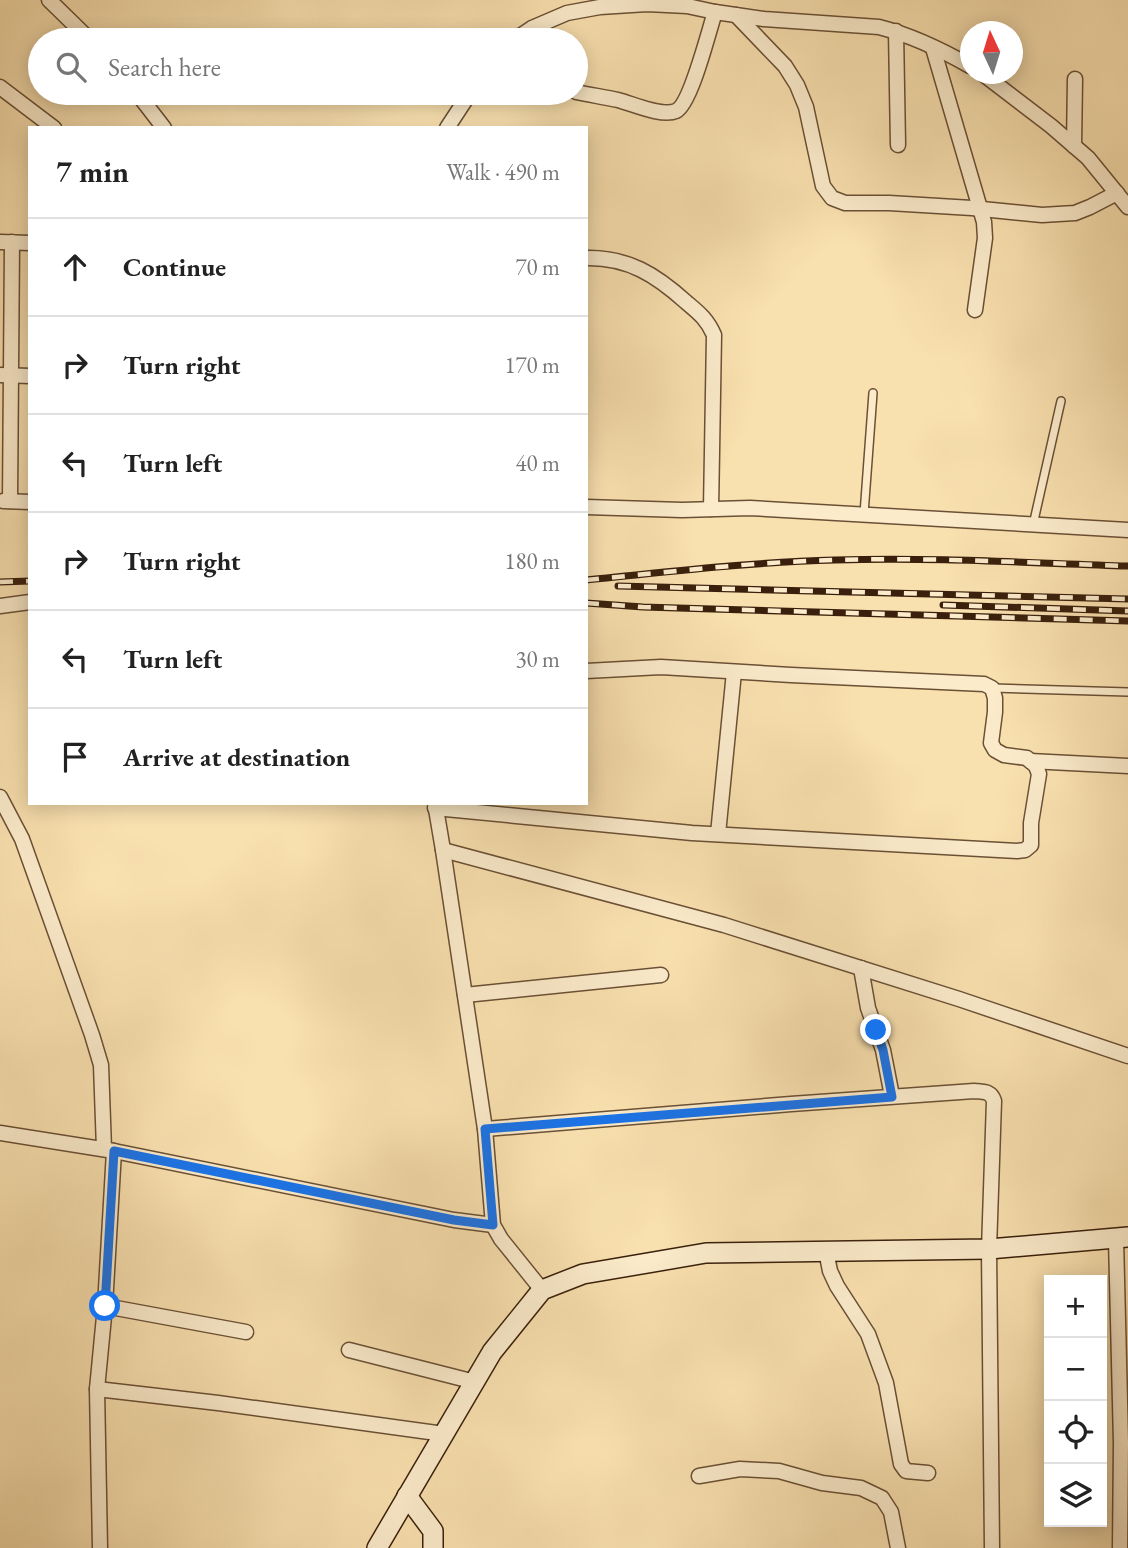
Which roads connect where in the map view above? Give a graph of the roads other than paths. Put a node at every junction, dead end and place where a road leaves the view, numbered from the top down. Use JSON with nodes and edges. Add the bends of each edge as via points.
{"nodes":[{"id":1,"x":50,"y":0,"type":"edge"},
{"id":2,"x":715,"y":12,"type":"junction"},
{"id":3,"x":736,"y":15,"type":"junction"},
{"id":4,"x":78,"y":28,"type":"edge"},
{"id":5,"x":532,"y":28,"type":"edge"},
{"id":6,"x":896,"y":32,"type":"junction"},
{"id":7,"x":933,"y":48,"type":"junction"},
{"id":8,"x":960,"y":61,"type":"edge"},
{"id":9,"x":1075,"y":79,"type":"dead end"},
{"id":10,"x":996,"y":84,"type":"edge"},
{"id":11,"x":0,"y":87,"type":"edge"},
{"id":12,"x":588,"y":95,"type":"edge"},
{"id":13,"x":146,"y":105,"type":"edge"},
{"id":14,"x":462,"y":105,"type":"edge"},
{"id":15,"x":51,"y":126,"type":"edge"},
{"id":16,"x":162,"y":126,"type":"edge"},
{"id":17,"x":448,"y":126,"type":"edge"},
{"id":18,"x":898,"y":145,"type":"dead end"},
{"id":19,"x":1074,"y":146,"type":"junction"},
{"id":20,"x":1117,"y":193,"type":"junction"},
{"id":21,"x":1128,"y":207,"type":"edge"},
{"id":22,"x":981,"y":209,"type":"junction"},
{"id":23,"x":6,"y":242,"type":"edge"},
{"id":24,"x":28,"y":243,"type":"edge"},
{"id":25,"x":588,"y":258,"type":"edge"},
{"id":26,"x":975,"y":310,"type":"dead end"},
{"id":27,"x":6,"y":323,"type":"edge"},
{"id":28,"x":5,"y":375,"type":"edge"},
{"id":29,"x":28,"y":376,"type":"edge"},
{"id":30,"x":873,"y":393,"type":"dead end"},
{"id":31,"x":1061,"y":401,"type":"dead end"},
{"id":32,"x":5,"y":501,"type":"edge"},
{"id":33,"x":28,"y":502,"type":"edge"},
{"id":34,"x":588,"y":507,"type":"edge"},
{"id":35,"x":711,"y":509,"type":"junction"},
{"id":36,"x":864,"y":515,"type":"junction"},
{"id":37,"x":1034,"y":525,"type":"junction"},
{"id":38,"x":1128,"y":530,"type":"edge"},
{"id":39,"x":28,"y":602,"type":"edge"},
{"id":40,"x":0,"y":606,"type":"edge"},
{"id":41,"x":588,"y":671,"type":"edge"},
{"id":42,"x":734,"y":672,"type":"junction"},
{"id":43,"x":992,"y":688,"type":"junction"},
{"id":44,"x":1128,"y":692,"type":"edge"},
{"id":45,"x":1030,"y":761,"type":"junction"},
{"id":46,"x":1128,"y":766,"type":"edge"},
{"id":47,"x":0,"y":797,"type":"edge"},
{"id":48,"x":435,"y":806,"type":"edge"},
{"id":49,"x":718,"y":834,"type":"junction"},
{"id":50,"x":443,"y":850,"type":"junction"},
{"id":51,"x":861,"y":968,"type":"junction"},
{"id":52,"x":661,"y":975,"type":"dead end"},
{"id":53,"x":465,"y":995,"type":"junction"},
{"id":54,"x":1128,"y":1056,"type":"edge"},
{"id":55,"x":892,"y":1097,"type":"junction"},
{"id":56,"x":485,"y":1129,"type":"junction"},
{"id":57,"x":0,"y":1133,"type":"edge"},
{"id":58,"x":109,"y":1150,"type":"junction"},
{"id":59,"x":493,"y":1225,"type":"junction"},
{"id":60,"x":1122,"y":1238,"type":"edge"},
{"id":61,"x":989,"y":1249,"type":"junction"},
{"id":62,"x":826,"y":1251,"type":"junction"},
{"id":63,"x":542,"y":1290,"type":"junction"},
{"id":64,"x":105,"y":1306,"type":"junction"},
{"id":65,"x":246,"y":1332,"type":"dead end"},
{"id":66,"x":349,"y":1350,"type":"dead end"},
{"id":67,"x":475,"y":1382,"type":"junction"},
{"id":68,"x":97,"y":1390,"type":"junction"},
{"id":69,"x":444,"y":1434,"type":"junction"},
{"id":70,"x":928,"y":1473,"type":"dead end"},
{"id":71,"x":699,"y":1476,"type":"dead end"},
{"id":72,"x":407,"y":1496,"type":"junction"},
{"id":73,"x":100,"y":1548,"type":"edge"},
{"id":74,"x":377,"y":1548,"type":"edge"},
{"id":75,"x":433,"y":1548,"type":"edge"},
{"id":76,"x":898,"y":1548,"type":"edge"},
{"id":77,"x":992,"y":1548,"type":"edge"},
{"id":78,"x":1120,"y":1548,"type":"edge"}],
"edges":[{"from":1,"to":4,"type":"street"},
{"from":2,"to":3,"type":"street"},
{"from":2,"to":5,"type":"street","via":[[687,6],[600,7],[567,13]]},
{"from":2,"to":12,"type":"street","via":[[694,82],[678,110],[667,113]]},
{"from":3,"to":6,"type":"street"},
{"from":3,"to":22,"type":"street","via":[[797,85],[823,186],[832,198],[845,203]]},
{"from":6,"to":7,"type":"street"},
{"from":6,"to":18,"type":"street"},
{"from":7,"to":8,"type":"street"},
{"from":7,"to":22,"type":"street"},
{"from":9,"to":19,"type":"street"},
{"from":10,"to":19,"type":"street"},
{"from":11,"to":15,"type":"street"},
{"from":13,"to":16,"type":"street"},
{"from":14,"to":17,"type":"street"},
{"from":19,"to":20,"type":"street"},
{"from":20,"to":21,"type":"street"},
{"from":20,"to":22,"type":"street","via":[[1075,213],[1027,215]]},
{"from":22,"to":26,"type":"street","via":[[985,238]]},
{"from":23,"to":24,"type":"street"},
{"from":23,"to":27,"type":"street"},
{"from":25,"to":35,"type":"street","via":[[622,262],[646,271],[708,322],[714,335]]},
{"from":27,"to":28,"type":"street"},
{"from":28,"to":29,"type":"street"},
{"from":28,"to":32,"type":"street"},
{"from":30,"to":36,"type":"lane"},
{"from":31,"to":37,"type":"lane"},
{"from":32,"to":33,"type":"street"},
{"from":34,"to":35,"type":"street"},
{"from":35,"to":36,"type":"street"},
{"from":36,"to":37,"type":"street"},
{"from":37,"to":38,"type":"street"},
{"from":39,"to":40,"type":"street"},
{"from":41,"to":42,"type":"street","via":[[648,667]]},
{"from":42,"to":43,"type":"street","via":[[971,682]]},
{"from":42,"to":49,"type":"street"},
{"from":43,"to":44,"type":"lane"},
{"from":43,"to":45,"type":"street","via":[[991,743],[1004,755]]},
{"from":45,"to":46,"type":"street"},
{"from":45,"to":49,"type":"street","via":[[1039,774],[1031,845],[1025,850]]},
{"from":47,"to":58,"type":"street","via":[[22,839],[92,1034],[101,1065]]},
{"from":48,"to":49,"type":"street"},
{"from":48,"to":50,"type":"street"},
{"from":50,"to":51,"type":"street","via":[[724,925]]},
{"from":50,"to":53,"type":"street"},
{"from":51,"to":54,"type":"street"},
{"from":51,"to":55,"type":"street"},
{"from":52,"to":53,"type":"street"},
{"from":53,"to":56,"type":"street"},
{"from":55,"to":56,"type":"street"},
{"from":55,"to":61,"type":"street","via":[[974,1091],[992,1095]]},
{"from":56,"to":59,"type":"street"},
{"from":57,"to":58,"type":"street"},
{"from":58,"to":59,"type":"street"},
{"from":58,"to":64,"type":"street"},
{"from":59,"to":63,"type":"street"},
{"from":60,"to":61,"type":"street"},
{"from":60,"to":78,"type":"street"},
{"from":61,"to":62,"type":"street"},
{"from":61,"to":77,"type":"street"},
{"from":62,"to":63,"type":"street","via":[[706,1253],[583,1274]]},
{"from":62,"to":70,"type":"street","via":[[830,1271],[868,1335],[886,1383],[901,1464],[906,1471]]},
{"from":63,"to":67,"type":"street","via":[[492,1352]]},
{"from":64,"to":65,"type":"street"},
{"from":64,"to":68,"type":"street"},
{"from":66,"to":67,"type":"street"},
{"from":67,"to":69,"type":"street"},
{"from":68,"to":69,"type":"street"},
{"from":68,"to":73,"type":"street"},
{"from":69,"to":72,"type":"street"},
{"from":71,"to":76,"type":"street","via":[[740,1469],[779,1471],[861,1488],[882,1498],[891,1511]]},
{"from":72,"to":74,"type":"street"},
{"from":72,"to":75,"type":"street","via":[[433,1531]]}]}
